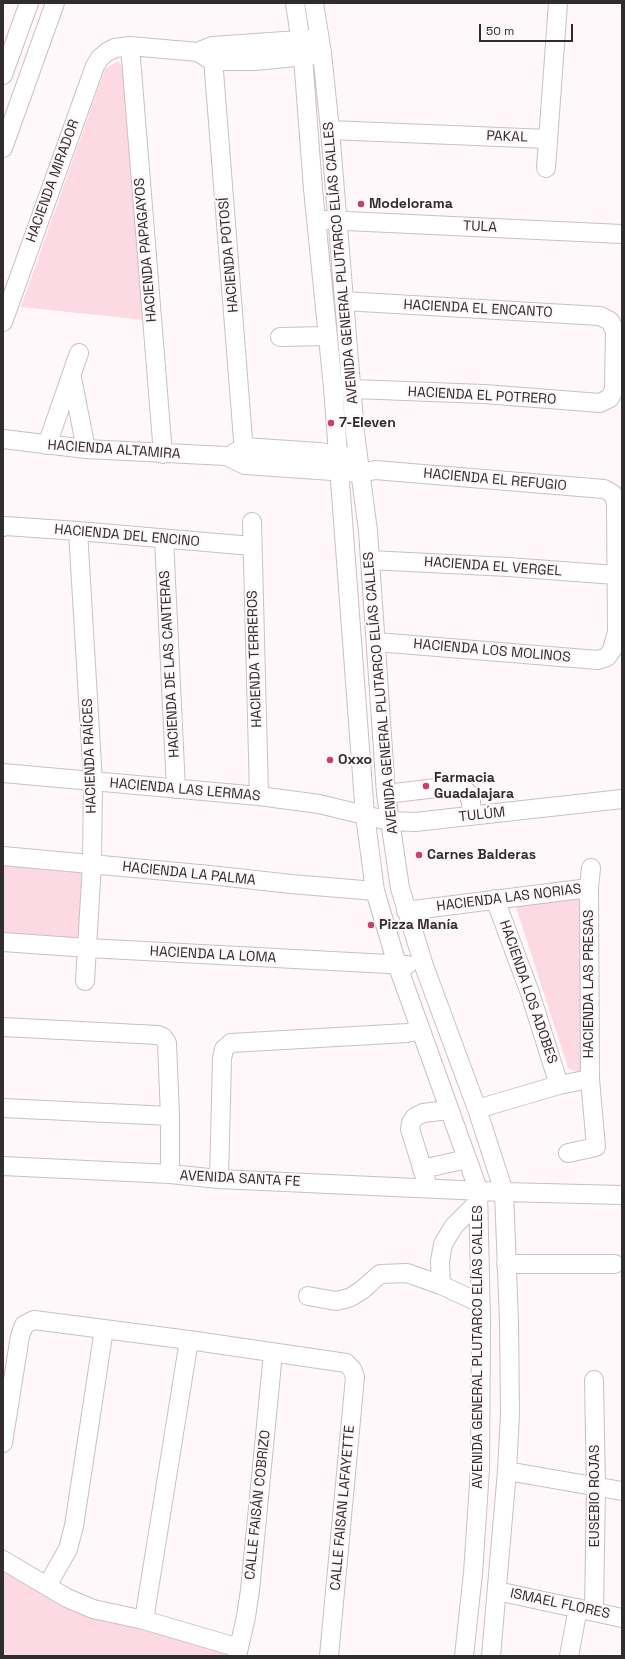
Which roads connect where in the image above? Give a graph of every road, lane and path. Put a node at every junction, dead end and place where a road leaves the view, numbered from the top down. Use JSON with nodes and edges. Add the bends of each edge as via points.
{"nodes":[{"id":1,"x":29,"y":3,"type":"edge"},
{"id":2,"x":55,"y":3,"type":"edge"},
{"id":3,"x":295,"y":3,"type":"edge"},
{"id":4,"x":314,"y":3,"type":"edge"},
{"id":5,"x":558,"y":3,"type":"edge"},
{"id":6,"x":321,"y":46,"type":"junction"},
{"id":7,"x":122,"y":47,"type":"junction"},
{"id":8,"x":302,"y":49,"type":"junction"},
{"id":9,"x":207,"y":53,"type":"junction"},
{"id":10,"x":3,"y":76,"type":"edge"},
{"id":11,"x":330,"y":130,"type":"junction"},
{"id":12,"x":548,"y":139,"type":"junction"},
{"id":13,"x":3,"y":148,"type":"edge"},
{"id":14,"x":546,"y":168,"type":"dead end"},
{"id":15,"x":317,"y":220,"type":"junction"},
{"id":16,"x":337,"y":221,"type":"junction"},
{"id":17,"x":622,"y":234,"type":"edge"},
{"id":18,"x":344,"y":301,"type":"junction"},
{"id":19,"x":3,"y":322,"type":"edge"},
{"id":20,"x":328,"y":336,"type":"junction"},
{"id":21,"x":280,"y":337,"type":"dead end"},
{"id":22,"x":78,"y":353,"type":"dead end"},
{"id":23,"x":72,"y":377,"type":"junction"},
{"id":24,"x":353,"y":388,"type":"junction"},
{"id":25,"x":610,"y":398,"type":"joint"},
{"id":26,"x":3,"y":439,"type":"edge"},
{"id":27,"x":47,"y":445,"type":"junction"},
{"id":28,"x":86,"y":449,"type":"junction"},
{"id":29,"x":163,"y":454,"type":"junction"},
{"id":30,"x":245,"y":456,"type":"junction"},
{"id":31,"x":339,"y":463,"type":"junction"},
{"id":32,"x":365,"y":467,"type":"junction"},
{"id":33,"x":252,"y":522,"type":"dead end"},
{"id":34,"x":3,"y":527,"type":"edge"},
{"id":35,"x":78,"y":531,"type":"junction"},
{"id":36,"x":368,"y":531,"type":"junction"},
{"id":37,"x":345,"y":532,"type":"junction"},
{"id":38,"x":164,"y":539,"type":"junction"},
{"id":39,"x":252,"y":546,"type":"junction"},
{"id":40,"x":370,"y":560,"type":"junction"},
{"id":41,"x":616,"y":575,"type":"junction"},
{"id":42,"x":619,"y":632,"type":"edge"},
{"id":43,"x":376,"y":642,"type":"junction"},
{"id":44,"x":3,"y":773,"type":"edge"},
{"id":45,"x":93,"y":782,"type":"junction"},
{"id":46,"x":176,"y":789,"type":"junction"},
{"id":47,"x":386,"y":794,"type":"junction"},
{"id":48,"x":259,"y":796,"type":"junction"},
{"id":49,"x":622,"y":799,"type":"edge"},
{"id":50,"x":365,"y":815,"type":"junction"},
{"id":51,"x":472,"y":816,"type":"junction"},
{"id":52,"x":389,"y":821,"type":"junction"},
{"id":53,"x":3,"y":856,"type":"edge"},
{"id":54,"x":92,"y":864,"type":"junction"},
{"id":55,"x":591,"y":868,"type":"dead end"},
{"id":56,"x":589,"y":888,"type":"junction"},
{"id":57,"x":375,"y":891,"type":"junction"},
{"id":58,"x":496,"y":899,"type":"junction"},
{"id":59,"x":406,"y":910,"type":"junction"},
{"id":60,"x":3,"y":942,"type":"edge"},
{"id":61,"x":88,"y":948,"type":"junction"},
{"id":62,"x":397,"y":964,"type":"junction"},
{"id":63,"x":424,"y":966,"type":"junction"},
{"id":64,"x":85,"y":981,"type":"dead end"},
{"id":65,"x":3,"y":1027,"type":"edge"},
{"id":66,"x":421,"y":1030,"type":"junction"},
{"id":67,"x":590,"y":1079,"type":"junction"},
{"id":68,"x":559,"y":1085,"type":"junction"},
{"id":69,"x":3,"y":1108,"type":"edge"},
{"id":70,"x":477,"y":1109,"type":"junction"},
{"id":71,"x":450,"y":1110,"type":"junction"},
{"id":72,"x":164,"y":1116,"type":"junction"},
{"id":73,"x":568,"y":1153,"type":"dead end"},
{"id":74,"x":467,"y":1159,"type":"junction"},
{"id":75,"x":3,"y":1166,"type":"edge"},
{"id":76,"x":422,"y":1169,"type":"junction"},
{"id":77,"x":163,"y":1174,"type":"junction"},
{"id":78,"x":219,"y":1179,"type":"junction"},
{"id":79,"x":428,"y":1187,"type":"junction"},
{"id":80,"x":504,"y":1192,"type":"junction"},
{"id":81,"x":622,"y":1195,"type":"edge"},
{"id":82,"x":478,"y":1196,"type":"junction"},
{"id":83,"x":506,"y":1264,"type":"junction"},
{"id":84,"x":615,"y":1264,"type":"dead end"},
{"id":85,"x":442,"y":1285,"type":"junction"},
{"id":86,"x":308,"y":1296,"type":"dead end"},
{"id":87,"x":480,"y":1303,"type":"junction"},
{"id":88,"x":509,"y":1322,"type":"junction"},
{"id":89,"x":481,"y":1324,"type":"junction"},
{"id":90,"x":104,"y":1329,"type":"junction"},
{"id":91,"x":189,"y":1340,"type":"junction"},
{"id":92,"x":273,"y":1353,"type":"junction"},
{"id":93,"x":594,"y":1380,"type":"dead end"},
{"id":94,"x":3,"y":1444,"type":"edge"},
{"id":95,"x":507,"y":1471,"type":"junction"},
{"id":96,"x":596,"y":1487,"type":"junction"},
{"id":97,"x":622,"y":1491,"type":"edge"},
{"id":98,"x":3,"y":1560,"type":"edge"},
{"id":99,"x":47,"y":1586,"type":"junction"},
{"id":100,"x":498,"y":1590,"type":"junction"},
{"id":101,"x":586,"y":1610,"type":"junction"},
{"id":102,"x":622,"y":1618,"type":"edge"},
{"id":103,"x":144,"y":1620,"type":"junction"},
{"id":104,"x":238,"y":1652,"type":"edge"},
{"id":105,"x":330,"y":1656,"type":"edge"},
{"id":106,"x":464,"y":1656,"type":"edge"},
{"id":107,"x":491,"y":1656,"type":"edge"},
{"id":108,"x":569,"y":1656,"type":"edge"}],
"edges":[{"from":1,"to":10,"type":"street"},
{"from":2,"to":13,"type":"street"},
{"from":3,"to":8,"type":"street","name":"AVENIDA GENERAL PLUTARCO ELÍAS CALLES"},
{"from":4,"to":6,"type":"street","name":"AVENIDA GENERAL PLUTARCO ELÍAS CALLES"},
{"from":5,"to":12,"type":"street","name":"PAKAL"},
{"from":6,"to":8,"type":"street"},
{"from":6,"to":11,"type":"street","name":"AVENIDA GENERAL PLUTARCO ELÍAS CALLES"},
{"from":7,"to":9,"type":"street"},
{"from":7,"to":19,"type":"street","name":"HACIENDA MIRADOR","via":[[107,52],[95,66]]},
{"from":7,"to":29,"type":"street","name":"HACIENDA PAPAGAYOS"},
{"from":8,"to":9,"type":"street","via":[[255,60]]},
{"from":8,"to":15,"type":"street","name":"AVENIDA GENERAL PLUTARCO ELÍAS CALLES"},
{"from":9,"to":30,"type":"street","name":"HACIENDA POTOSÍ"},
{"from":11,"to":12,"type":"street","name":"PAKAL"},
{"from":11,"to":16,"type":"street","name":"AVENIDA GENERAL PLUTARCO ELÍAS CALLES"},
{"from":12,"to":14,"type":"street"},
{"from":15,"to":16,"type":"street","name":"TULA"},
{"from":15,"to":20,"type":"street","name":"AVENIDA GENERAL PLUTARCO ELÍAS CALLES"},
{"from":16,"to":17,"type":"street","name":"TULA"},
{"from":16,"to":18,"type":"street","name":"AVENIDA GENERAL PLUTARCO ELÍAS CALLES"},
{"from":18,"to":24,"type":"street","name":"AVENIDA GENERAL PLUTARCO ELÍAS CALLES"},
{"from":18,"to":25,"type":"street","name":"HACIENDA EL ENCANTO","via":[[600,316],[610,321],[615,331],[614,389]]},
{"from":20,"to":21,"type":"street"},
{"from":20,"to":31,"type":"street","name":"AVENIDA GENERAL PLUTARCO ELÍAS CALLES"},
{"from":22,"to":23,"type":"street"},
{"from":23,"to":27,"type":"street"},
{"from":23,"to":28,"type":"street"},
{"from":24,"to":25,"type":"street","name":"HACIENDA EL POTRERO","via":[[600,403]]},
{"from":24,"to":32,"type":"street","name":"AVENIDA GENERAL PLUTARCO ELÍAS CALLES","via":[[356,433]]},
{"from":26,"to":27,"type":"street","name":"HACIENDA ALTAMIRA"},
{"from":27,"to":28,"type":"street","name":"HACIENDA ALTAMIRA"},
{"from":28,"to":29,"type":"street","name":"HACIENDA ALTAMIRA"},
{"from":29,"to":30,"type":"street","name":"HACIENDA ALTAMIRA"},
{"from":30,"to":31,"type":"street","name":"HACIENDA ALTAMIRA"},
{"from":31,"to":32,"type":"street","name":"HACIENDA EL REFUGIO"},
{"from":31,"to":37,"type":"street","name":"AVENIDA GENERAL PLUTARCO ELÍAS CALLES"},
{"from":32,"to":36,"type":"street","name":"AVENIDA GENERAL PLUTARCO ELÍAS CALLES"},
{"from":32,"to":41,"type":"street","name":"HACIENDA EL REFUGIO","via":[[604,489],[613,494],[616,503]]},
{"from":33,"to":39,"type":"street","name":"HACIENDA TERREROS"},
{"from":34,"to":35,"type":"street","name":"HACIENDA DEL ENCINO"},
{"from":35,"to":38,"type":"street","name":"HACIENDA DEL ENCINO"},
{"from":35,"to":45,"type":"street","name":"HACIENDA RAÍCES"},
{"from":36,"to":37,"type":"street"},
{"from":36,"to":40,"type":"street","name":"AVENIDA GENERAL PLUTARCO ELÍAS CALLES"},
{"from":37,"to":50,"type":"street","name":"AVENIDA GENERAL PLUTARCO ELÍAS CALLES"},
{"from":38,"to":39,"type":"street","name":"HACIENDA DEL ENCINO"},
{"from":38,"to":46,"type":"street","name":"HACIENDA DE LAS CANTERAS"},
{"from":39,"to":48,"type":"street","name":"HACIENDA TERREROS"},
{"from":40,"to":41,"type":"street","name":"HACIENDA EL VERGEL"},
{"from":40,"to":43,"type":"street","name":"AVENIDA GENERAL PLUTARCO ELÍAS CALLES"},
{"from":41,"to":42,"type":"street"},
{"from":42,"to":43,"type":"street","name":"HACIENDA LOS MOLINOS","via":[[607,657],[598,660]]},
{"from":43,"to":47,"type":"street","name":"AVENIDA GENERAL PLUTARCO ELÍAS CALLES"},
{"from":44,"to":45,"type":"street","name":"HACIENDA LAS LERMAS"},
{"from":45,"to":46,"type":"street","name":"HACIENDA LAS LERMAS"},
{"from":45,"to":54,"type":"street","name":"HACIENDA RAÍCES"},
{"from":46,"to":48,"type":"street","name":"HACIENDA LAS LERMAS"},
{"from":47,"to":51,"type":"street","via":[[454,786],[463,788],[471,802]]},
{"from":47,"to":52,"type":"street","name":"AVENIDA GENERAL PLUTARCO ELÍAS CALLES"},
{"from":48,"to":50,"type":"street","name":"HACIENDA LAS LERMAS","via":[[319,804]]},
{"from":49,"to":51,"type":"street","name":"TULÚM"},
{"from":50,"to":52,"type":"street","name":"HACIENDA LAS LERMAS"},
{"from":50,"to":57,"type":"street","name":"AVENIDA GENERAL PLUTARCO ELÍAS CALLES"},
{"from":51,"to":52,"type":"street","name":"TULÚM","via":[[415,822]]},
{"from":52,"to":59,"type":"street","name":"AVENIDA GENERAL PLUTARCO ELÍAS CALLES"},
{"from":53,"to":54,"type":"street","name":"HACIENDA LA PALMA"},
{"from":54,"to":57,"type":"street","name":"HACIENDA LA PALMA"},
{"from":54,"to":61,"type":"street","name":"HACIENDA RAÍCES"},
{"from":55,"to":56,"type":"street","name":"HACIENDA LAS PRESAS"},
{"from":56,"to":58,"type":"street","name":"HACIENDA LAS NORIAS"},
{"from":56,"to":67,"type":"street","name":"HACIENDA LAS PRESAS"},
{"from":57,"to":62,"type":"street","name":"AVENIDA GENERAL PLUTARCO ELÍAS CALLES"},
{"from":58,"to":59,"type":"street","name":"HACIENDA LAS NORIAS"},
{"from":58,"to":68,"type":"street","name":"HACIENDA LOS ADOBES"},
{"from":59,"to":63,"type":"street","name":"AVENIDA GENERAL PLUTARCO ELÍAS CALLES"},
{"from":60,"to":61,"type":"street","name":"HACIENDA LA LOMA"},
{"from":61,"to":62,"type":"street","name":"HACIENDA LA LOMA"},
{"from":61,"to":64,"type":"street","name":"HACIENDA RAÍCES"},
{"from":62,"to":63,"type":"street","name":"HACIENDA LA LOMA"},
{"from":62,"to":66,"type":"street","name":"AVENIDA GENERAL PLUTARCO ELÍAS CALLES"},
{"from":63,"to":70,"type":"street","name":"AVENIDA GENERAL PLUTARCO ELÍAS CALLES"},
{"from":65,"to":72,"type":"street","via":[[158,1034],[167,1043]]},
{"from":66,"to":71,"type":"street","name":"AVENIDA GENERAL PLUTARCO ELÍAS CALLES"},
{"from":66,"to":78,"type":"street","via":[[407,1033],[232,1043],[224,1049],[222,1059]]},
{"from":67,"to":68,"type":"street"},
{"from":67,"to":73,"type":"street","name":"HACIENDA LAS PRESAS","via":[[596,1147]]},
{"from":68,"to":70,"type":"street"},
{"from":69,"to":72,"type":"street"},
{"from":70,"to":80,"type":"street","name":"AVENIDA GENERAL PLUTARCO ELÍAS CALLES"},
{"from":71,"to":74,"type":"street","name":"AVENIDA GENERAL PLUTARCO ELÍAS CALLES"},
{"from":71,"to":76,"type":"street","via":[[423,1113],[415,1117],[411,1123],[410,1129]]},
{"from":72,"to":77,"type":"street"},
{"from":74,"to":76,"type":"street"},
{"from":74,"to":82,"type":"street","name":"AVENIDA GENERAL PLUTARCO ELÍAS CALLES"},
{"from":75,"to":77,"type":"street","name":"AVENIDA SANTA FE"},
{"from":76,"to":79,"type":"street"},
{"from":77,"to":78,"type":"street","name":"AVENIDA SANTA FE"},
{"from":78,"to":79,"type":"street","name":"AVENIDA SANTA FE"},
{"from":79,"to":82,"type":"street","name":"AVENIDA SANTA FE"},
{"from":80,"to":81,"type":"street","name":"AVENIDA SANTA FE"},
{"from":80,"to":82,"type":"street","name":"AVENIDA SANTA FE"},
{"from":80,"to":83,"type":"street","name":"AVENIDA GENERAL PLUTARCO ELÍAS CALLES"},
{"from":82,"to":85,"type":"street","via":[[454,1226],[444,1244],[440,1261]]},
{"from":82,"to":87,"type":"street","name":"AVENIDA GENERAL PLUTARCO ELÍAS CALLES"},
{"from":83,"to":84,"type":"street"},
{"from":83,"to":88,"type":"street","name":"AVENIDA GENERAL PLUTARCO ELÍAS CALLES"},
{"from":85,"to":86,"type":"street","via":[[407,1272],[385,1273],[351,1297],[336,1300]]},
{"from":85,"to":87,"type":"street"},
{"from":87,"to":89,"type":"street","name":"AVENIDA GENERAL PLUTARCO ELÍAS CALLES"},
{"from":88,"to":89,"type":"street"},
{"from":88,"to":95,"type":"street","name":"AVENIDA GENERAL PLUTARCO ELÍAS CALLES","via":[[510,1414]]},
{"from":89,"to":106,"type":"street","name":"AVENIDA GENERAL PLUTARCO ELÍAS CALLES","via":[[480,1469]]},
{"from":90,"to":91,"type":"street"},
{"from":90,"to":94,"type":"street","via":[[34,1320],[24,1325],[20,1336]]},
{"from":90,"to":99,"type":"street","via":[[74,1526],[68,1549]]},
{"from":91,"to":92,"type":"street"},
{"from":91,"to":103,"type":"street"},
{"from":92,"to":104,"type":"street","name":"CALLE FAISÁN COBRIZO","via":[[250,1590]]},
{"from":92,"to":105,"type":"street","name":"CALLE FAISAN LAFAYETTE","via":[[346,1363],[352,1368],[355,1377]]},
{"from":93,"to":96,"type":"street","name":"EUSEBIO ROJAS"},
{"from":95,"to":96,"type":"street"},
{"from":95,"to":100,"type":"street","name":"AVENIDA GENERAL PLUTARCO ELÍAS CALLES"},
{"from":96,"to":97,"type":"street"},
{"from":96,"to":101,"type":"street","name":"EUSEBIO ROJAS"},
{"from":98,"to":99,"type":"street"},
{"from":99,"to":103,"type":"street","via":[[93,1609]]},
{"from":100,"to":101,"type":"street","name":"ISMAEL FLORES"},
{"from":100,"to":107,"type":"street","name":"AVENIDA GENERAL PLUTARCO ELÍAS CALLES"},
{"from":101,"to":102,"type":"street","name":"ISMAEL FLORES"},
{"from":101,"to":108,"type":"street","name":"EUSEBIO ROJAS"},
{"from":103,"to":104,"type":"street"}]}
